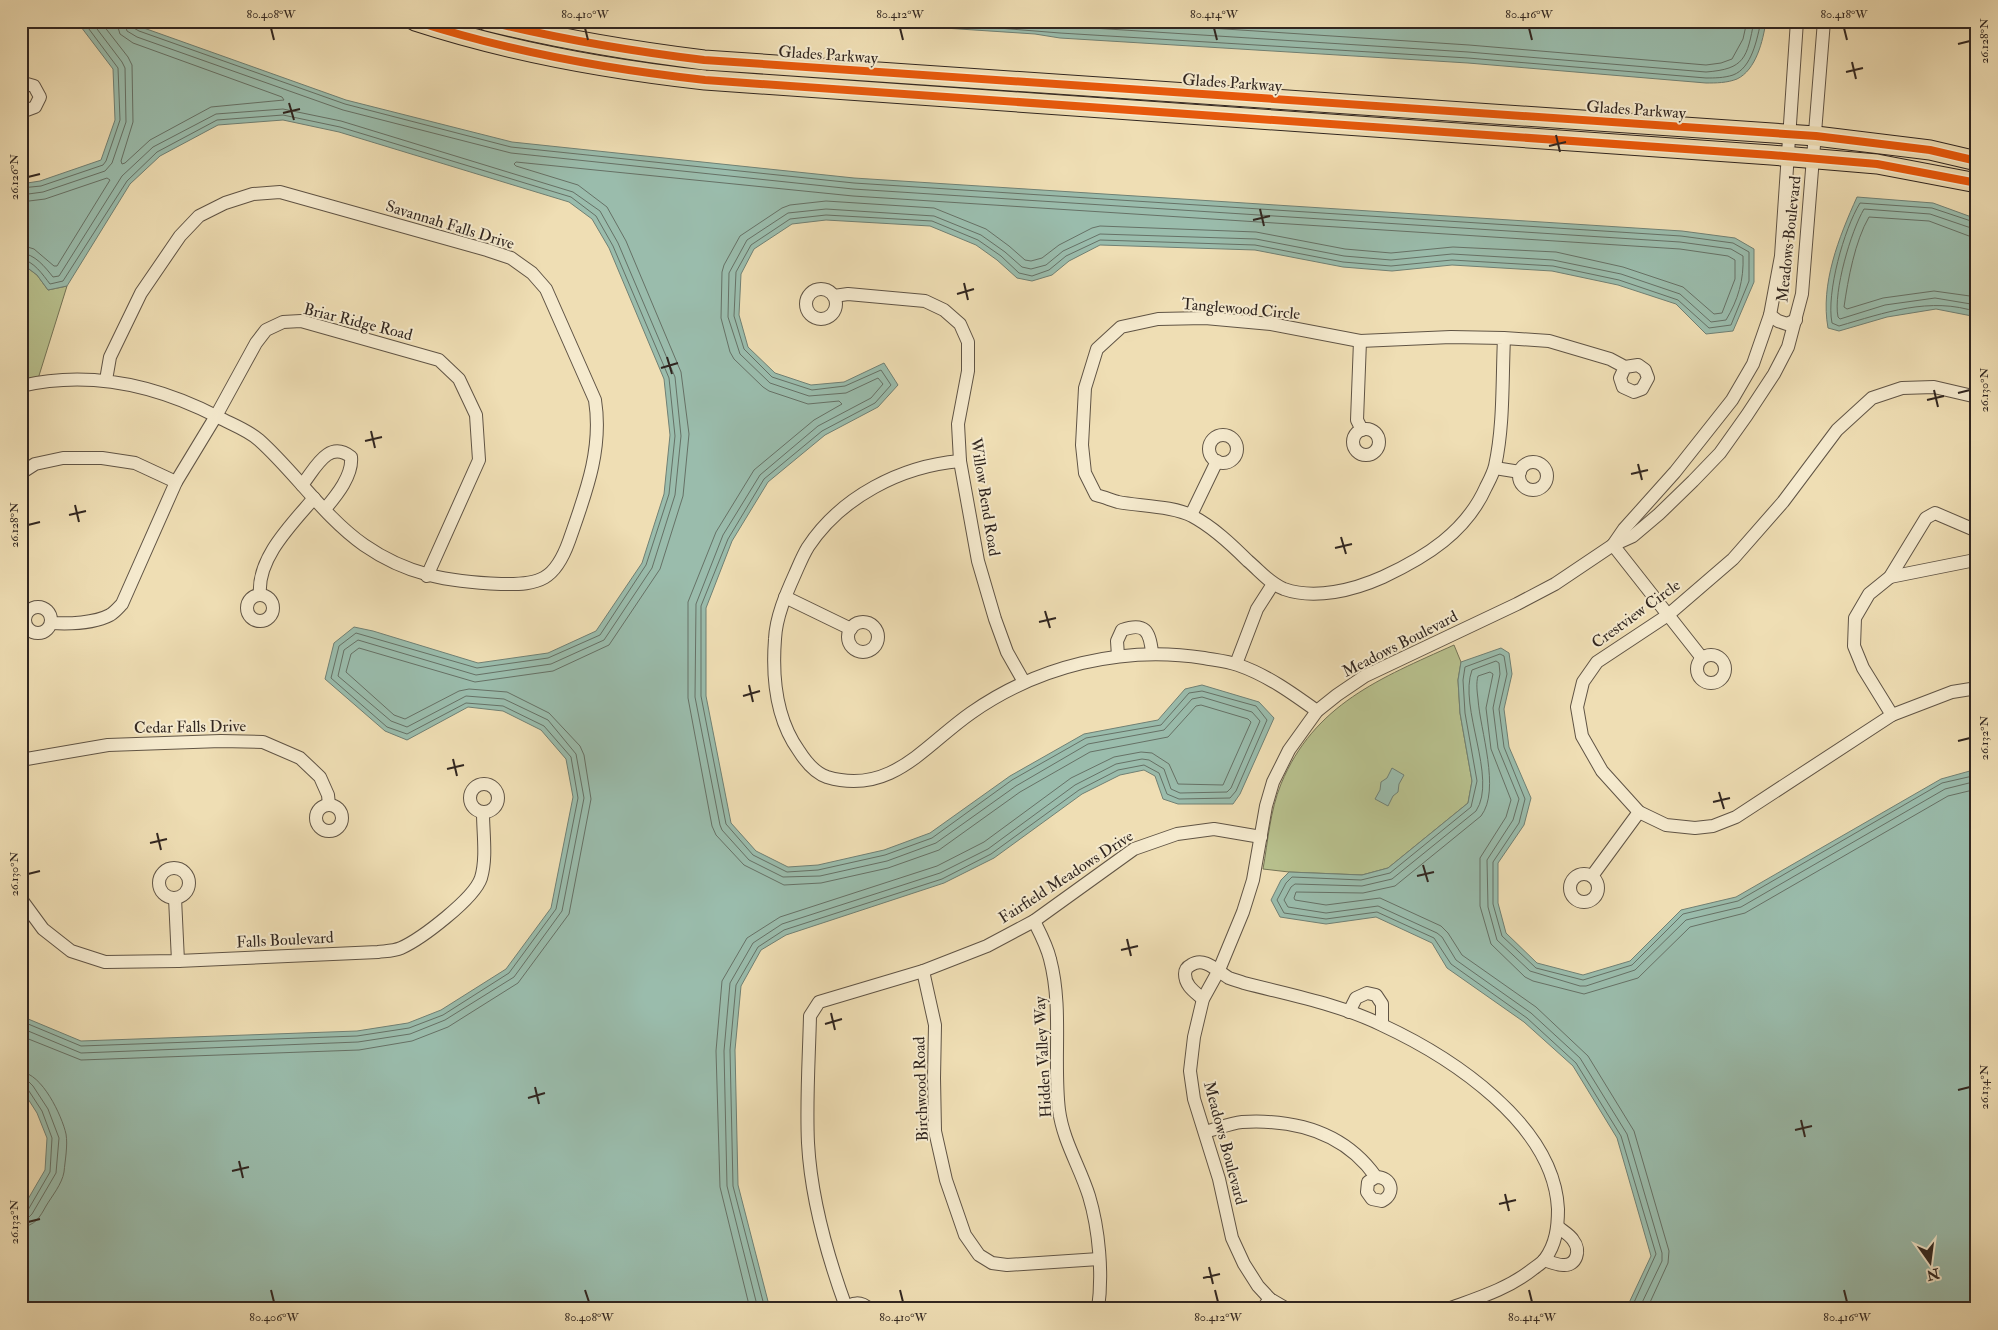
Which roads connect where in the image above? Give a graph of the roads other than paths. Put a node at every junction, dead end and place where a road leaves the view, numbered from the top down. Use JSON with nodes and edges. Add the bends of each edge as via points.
{"nodes":[{"id":1,"x":415,"y":21,"type":"edge"},
{"id":2,"x":487,"y":21,"type":"edge"},
{"id":3,"x":1797,"y":21,"type":"edge"},
{"id":4,"x":1824,"y":21,"type":"edge"},
{"id":5,"x":21,"y":86,"type":"edge"},
{"id":6,"x":21,"y":108,"type":"edge"},
{"id":7,"x":1790,"y":135,"type":"junction"},
{"id":8,"x":1816,"y":136,"type":"junction"},
{"id":9,"x":1788,"y":156,"type":"junction"},
{"id":10,"x":1814,"y":158,"type":"junction"},
{"id":11,"x":1977,"y":161,"type":"edge"},
{"id":12,"x":1977,"y":183,"type":"edge"},
{"id":13,"x":834,"y":296,"type":"dead end"},
{"id":14,"x":1770,"y":314,"type":"junction"},
{"id":15,"x":1796,"y":320,"type":"junction"},
{"id":16,"x":1504,"y":338,"type":"junction"},
{"id":17,"x":1360,"y":341,"type":"junction"},
{"id":18,"x":1753,"y":364,"type":"junction"},
{"id":19,"x":1625,"y":367,"type":"dead end"},
{"id":20,"x":1774,"y":374,"type":"junction"},
{"id":21,"x":106,"y":380,"type":"junction"},
{"id":22,"x":21,"y":386,"type":"edge"},
{"id":23,"x":1977,"y":396,"type":"edge"},
{"id":24,"x":216,"y":416,"type":"junction"},
{"id":25,"x":1362,"y":430,"type":"dead end"},
{"id":26,"x":960,"y":461,"type":"junction"},
{"id":27,"x":1217,"y":461,"type":"dead end"},
{"id":28,"x":1495,"y":468,"type":"junction"},
{"id":29,"x":1520,"y":472,"type":"dead end"},
{"id":30,"x":21,"y":473,"type":"edge"},
{"id":31,"x":176,"y":482,"type":"junction"},
{"id":32,"x":302,"y":485,"type":"junction"},
{"id":33,"x":314,"y":498,"type":"junction"},
{"id":34,"x":326,"y":509,"type":"junction"},
{"id":35,"x":1191,"y":515,"type":"junction"},
{"id":36,"x":1977,"y":531,"type":"edge"},
{"id":37,"x":1613,"y":545,"type":"junction"},
{"id":38,"x":1977,"y":557,"type":"edge"},
{"id":39,"x":427,"y":576,"type":"junction"},
{"id":40,"x":1890,"y":577,"type":"junction"},
{"id":41,"x":1272,"y":584,"type":"junction"},
{"id":42,"x":260,"y":594,"type":"dead end"},
{"id":43,"x":785,"y":597,"type":"junction"},
{"id":44,"x":1668,"y":615,"type":"junction"},
{"id":45,"x":51,"y":623,"type":"dead end"},
{"id":46,"x":851,"y":629,"type":"dead end"},
{"id":47,"x":1152,"y":653,"type":"junction"},
{"id":48,"x":1118,"y":656,"type":"junction"},
{"id":49,"x":1702,"y":658,"type":"dead end"},
{"id":50,"x":1236,"y":664,"type":"junction"},
{"id":51,"x":1024,"y":682,"type":"junction"},
{"id":52,"x":1977,"y":688,"type":"edge"},
{"id":53,"x":1318,"y":711,"type":"junction"},
{"id":54,"x":1892,"y":715,"type":"junction"},
{"id":55,"x":21,"y":760,"type":"edge"},
{"id":56,"x":329,"y":805,"type":"dead end"},
{"id":57,"x":483,"y":812,"type":"dead end"},
{"id":58,"x":1639,"y":812,"type":"junction"},
{"id":59,"x":1261,"y":836,"type":"junction"},
{"id":60,"x":1592,"y":876,"type":"dead end"},
{"id":61,"x":175,"y":898,"type":"dead end"},
{"id":62,"x":22,"y":900,"type":"edge"},
{"id":63,"x":1034,"y":921,"type":"junction"},
{"id":64,"x":178,"y":961,"type":"junction"},
{"id":65,"x":1220,"y":970,"type":"junction"},
{"id":66,"x":923,"y":972,"type":"junction"},
{"id":67,"x":1203,"y":999,"type":"junction"},
{"id":68,"x":1349,"y":1012,"type":"junction"},
{"id":69,"x":1382,"y":1024,"type":"junction"},
{"id":70,"x":1205,"y":1132,"type":"junction"},
{"id":71,"x":1376,"y":1177,"type":"dead end"},
{"id":72,"x":1558,"y":1227,"type":"junction"},
{"id":73,"x":1099,"y":1260,"type":"junction"},
{"id":74,"x":1544,"y":1260,"type":"junction"},
{"id":75,"x":1266,"y":1304,"type":"edge"},
{"id":76,"x":845,"y":1308,"type":"edge"},
{"id":77,"x":869,"y":1309,"type":"edge"},
{"id":78,"x":1098,"y":1309,"type":"edge"},
{"id":79,"x":1287,"y":1309,"type":"edge"},
{"id":80,"x":1448,"y":1309,"type":"edge"}],
"edges":[{"from":1,"to":9,"type":"main road","name":"Glades Parkway","via":[[522,52],[627,72],[705,80]]},
{"from":2,"to":7,"type":"main road","name":"Glades Parkway","via":[[630,51],[704,60]]},
{"from":3,"to":7,"type":"street","name":"Meadows Boulevard"},
{"from":4,"to":8,"type":"street","name":"Meadows Boulevard"},
{"from":5,"to":6,"type":"street","via":[[34,86],[40,97],[35,107]]},
{"from":7,"to":8,"type":"main road","name":"Glades Parkway"},
{"from":7,"to":9,"type":"street","name":"Meadows Boulevard"},
{"from":8,"to":10,"type":"street","name":"Meadows Boulevard"},
{"from":8,"to":11,"type":"main road","name":"Glades Parkway","via":[[1930,150]]},
{"from":9,"to":10,"type":"main road","name":"Glades Parkway"},
{"from":9,"to":14,"type":"street","name":"Meadows Boulevard","via":[[1781,256]]},
{"from":10,"to":12,"type":"main road","name":"Glades Parkway","via":[[1877,164]]},
{"from":10,"to":15,"type":"street","name":"Meadows Boulevard","via":[[1802,294]]},
{"from":13,"to":26,"type":"street","name":"Willow Bend Road","via":[[848,294],[925,301],[944,310],[960,324],[968,342],[968,371],[958,424]]},
{"from":14,"to":15,"type":"street","via":[[1787,324]]},
{"from":14,"to":18,"type":"street","name":"Meadows Boulevard"},
{"from":15,"to":20,"type":"street","name":"Meadows Boulevard"},
{"from":16,"to":17,"type":"street","name":"Tanglewood Circle"},
{"from":16,"to":19,"type":"street","name":"Tanglewood Circle","via":[[1549,341],[1610,359]]},
{"from":16,"to":28,"type":"street","name":"Tanglewood Circle"},
{"from":17,"to":25,"type":"street","via":[[1357,420]]},
{"from":17,"to":35,"type":"street","name":"Tanglewood Circle","via":[[1271,324],[1205,318],[1158,319],[1121,327],[1097,349],[1086,388],[1082,445],[1085,473],[1096,494],[1118,502],[1145,504]]},
{"from":18,"to":20,"type":"street"},
{"from":18,"to":37,"type":"street","name":"Meadows Boulevard","via":[[1732,400]]},
{"from":20,"to":37,"type":"street","name":"Meadows Boulevard","via":[[1720,453],[1659,514],[1633,536]]},
{"from":21,"to":22,"type":"street","name":"Savannah Falls Drive","via":[[75,379]]},
{"from":21,"to":24,"type":"street","name":"Savannah Falls Drive","via":[[142,387]]},
{"from":21,"to":39,"type":"street","name":"Savannah Falls Drive","via":[[110,357],[141,293],[180,236],[199,216],[253,194],[280,192],[511,258],[532,273],[546,289],[595,400],[598,418],[590,482],[560,563],[536,582],[464,583]]},
{"from":23,"to":44,"type":"street","name":"Crestview Circle","via":[[1934,386],[1902,388],[1872,398],[1837,430],[1783,502],[1733,559]]},
{"from":24,"to":31,"type":"street","name":"Briar Ridge Road"},
{"from":24,"to":32,"type":"street","name":"Savannah Falls Drive","via":[[258,438]]},
{"from":24,"to":39,"type":"street","name":"Briar Ridge Road","via":[[256,343],[266,330],[283,322],[301,321],[439,360],[459,379],[476,415],[479,460]]},
{"from":26,"to":43,"type":"street","via":[[915,469],[884,481],[857,498],[829,522],[807,548]]},
{"from":26,"to":51,"type":"street","name":"Willow Bend Road","via":[[978,561],[1007,652]]},
{"from":27,"to":35,"type":"street"},
{"from":28,"to":29,"type":"street"},
{"from":28,"to":41,"type":"street","name":"Tanglewood Circle","via":[[1480,501],[1458,529],[1431,552],[1399,570],[1343,590],[1303,593]]},
{"from":30,"to":31,"type":"street","via":[[35,464],[63,458],[102,458],[135,463]]},
{"from":31,"to":45,"type":"street","name":"Briar Ridge Road","via":[[122,604],[112,614],[100,619]]},
{"from":32,"to":33,"type":"street","name":"Savannah Falls Drive"},
{"from":32,"to":34,"type":"street","via":[[326,454],[335,450],[351,456],[352,467]]},
{"from":33,"to":34,"type":"street","name":"Savannah Falls Drive"},
{"from":33,"to":42,"type":"street","via":[[270,555],[259,583]]},
{"from":34,"to":39,"type":"street","name":"Savannah Falls Drive","via":[[363,544]]},
{"from":35,"to":41,"type":"street","name":"Tanglewood Circle","via":[[1221,535]]},
{"from":36,"to":40,"type":"street","via":[[1935,513],[1926,518]]},
{"from":37,"to":44,"type":"street"},
{"from":37,"to":53,"type":"street","name":"Meadows Boulevard","via":[[1547,588],[1365,676]]},
{"from":38,"to":40,"type":"street"},
{"from":40,"to":54,"type":"street","via":[[1868,594],[1855,618],[1854,646],[1863,668]]},
{"from":41,"to":50,"type":"street","via":[[1257,609]]},
{"from":43,"to":46,"type":"street"},
{"from":43,"to":51,"type":"street","via":[[775,637],[775,682],[780,713],[788,736],[804,760],[826,777],[858,782],[882,778],[902,768],[972,712]]},
{"from":44,"to":49,"type":"street"},
{"from":44,"to":58,"type":"street","name":"Crestview Circle","via":[[1597,662],[1582,682],[1577,707],[1582,736],[1602,771]]},
{"from":47,"to":48,"type":"street"},
{"from":47,"to":48,"type":"street","via":[[1151,637],[1142,628],[1134,626],[1122,630],[1117,641]]},
{"from":47,"to":50,"type":"street"},
{"from":48,"to":51,"type":"street","via":[[1076,664]]},
{"from":50,"to":53,"type":"street","via":[[1286,688]]},
{"from":52,"to":54,"type":"street","name":"Crestview Circle","via":[[1952,692]]},
{"from":53,"to":59,"type":"street","name":"Meadows Boulevard","via":[[1289,750],[1273,782]]},
{"from":54,"to":58,"type":"street","name":"Crestview Circle","via":[[1736,817],[1713,826],[1666,825]]},
{"from":55,"to":56,"type":"street","name":"Cedar Falls Drive","via":[[108,745],[263,742],[300,758],[320,777]]},
{"from":57,"to":64,"type":"street","name":"Falls Boulevard","via":[[481,878],[468,898],[421,936],[399,948],[378,952]]},
{"from":58,"to":60,"type":"street"},
{"from":59,"to":63,"type":"street","name":"Fairfield Meadows Drive","via":[[1214,829],[1177,834],[1134,849]]},
{"from":59,"to":65,"type":"street","name":"Meadows Boulevard","via":[[1253,880]]},
{"from":61,"to":64,"type":"street"},
{"from":62,"to":64,"type":"street","name":"Falls Boulevard","via":[[43,929],[71,951],[105,962]]},
{"from":63,"to":66,"type":"street","name":"Fairfield Meadows Drive","via":[[987,946]]},
{"from":63,"to":73,"type":"street","name":"Hidden Valley Way","via":[[1050,958],[1056,991],[1059,1110],[1066,1138],[1089,1196]]},
{"from":65,"to":67,"type":"street","name":"Meadows Boulevard"},
{"from":65,"to":67,"type":"street","via":[[1202,962],[1186,970],[1188,984]]},
{"from":65,"to":68,"type":"street","via":[[1244,983]]},
{"from":66,"to":73,"type":"street","name":"Birchwood Road","via":[[935,1025],[935,1131],[946,1180],[965,1235],[979,1255],[992,1263],[1007,1266]]},
{"from":66,"to":76,"type":"street","name":"Fairfield Meadows Drive","via":[[819,1002],[810,1016],[808,1144],[818,1214]]},
{"from":67,"to":70,"type":"street","name":"Meadows Boulevard","via":[[1190,1070],[1194,1099]]},
{"from":68,"to":69,"type":"street"},
{"from":68,"to":69,"type":"street","via":[[1356,998],[1367,993],[1376,995],[1382,1004]]},
{"from":69,"to":72,"type":"street","via":[[1474,1079],[1520,1125],[1541,1153],[1550,1174],[1557,1195]]},
{"from":70,"to":71,"type":"street","via":[[1241,1122],[1281,1123],[1323,1132],[1346,1144]]},
{"from":70,"to":75,"type":"street","name":"Meadows Boulevard","via":[[1232,1238]]},
{"from":72,"to":74,"type":"street"},
{"from":72,"to":74,"type":"street","via":[[1574,1240],[1578,1257],[1565,1266]]},
{"from":73,"to":78,"type":"street","name":"Hidden Valley Way"},
{"from":74,"to":80,"type":"street","via":[[1501,1290]]},
{"from":75,"to":79,"type":"street","name":"Meadows Boulevard"},
{"from":76,"to":77,"type":"street","name":"Fairfield Meadows Drive","via":[[856,1303]]}]}
